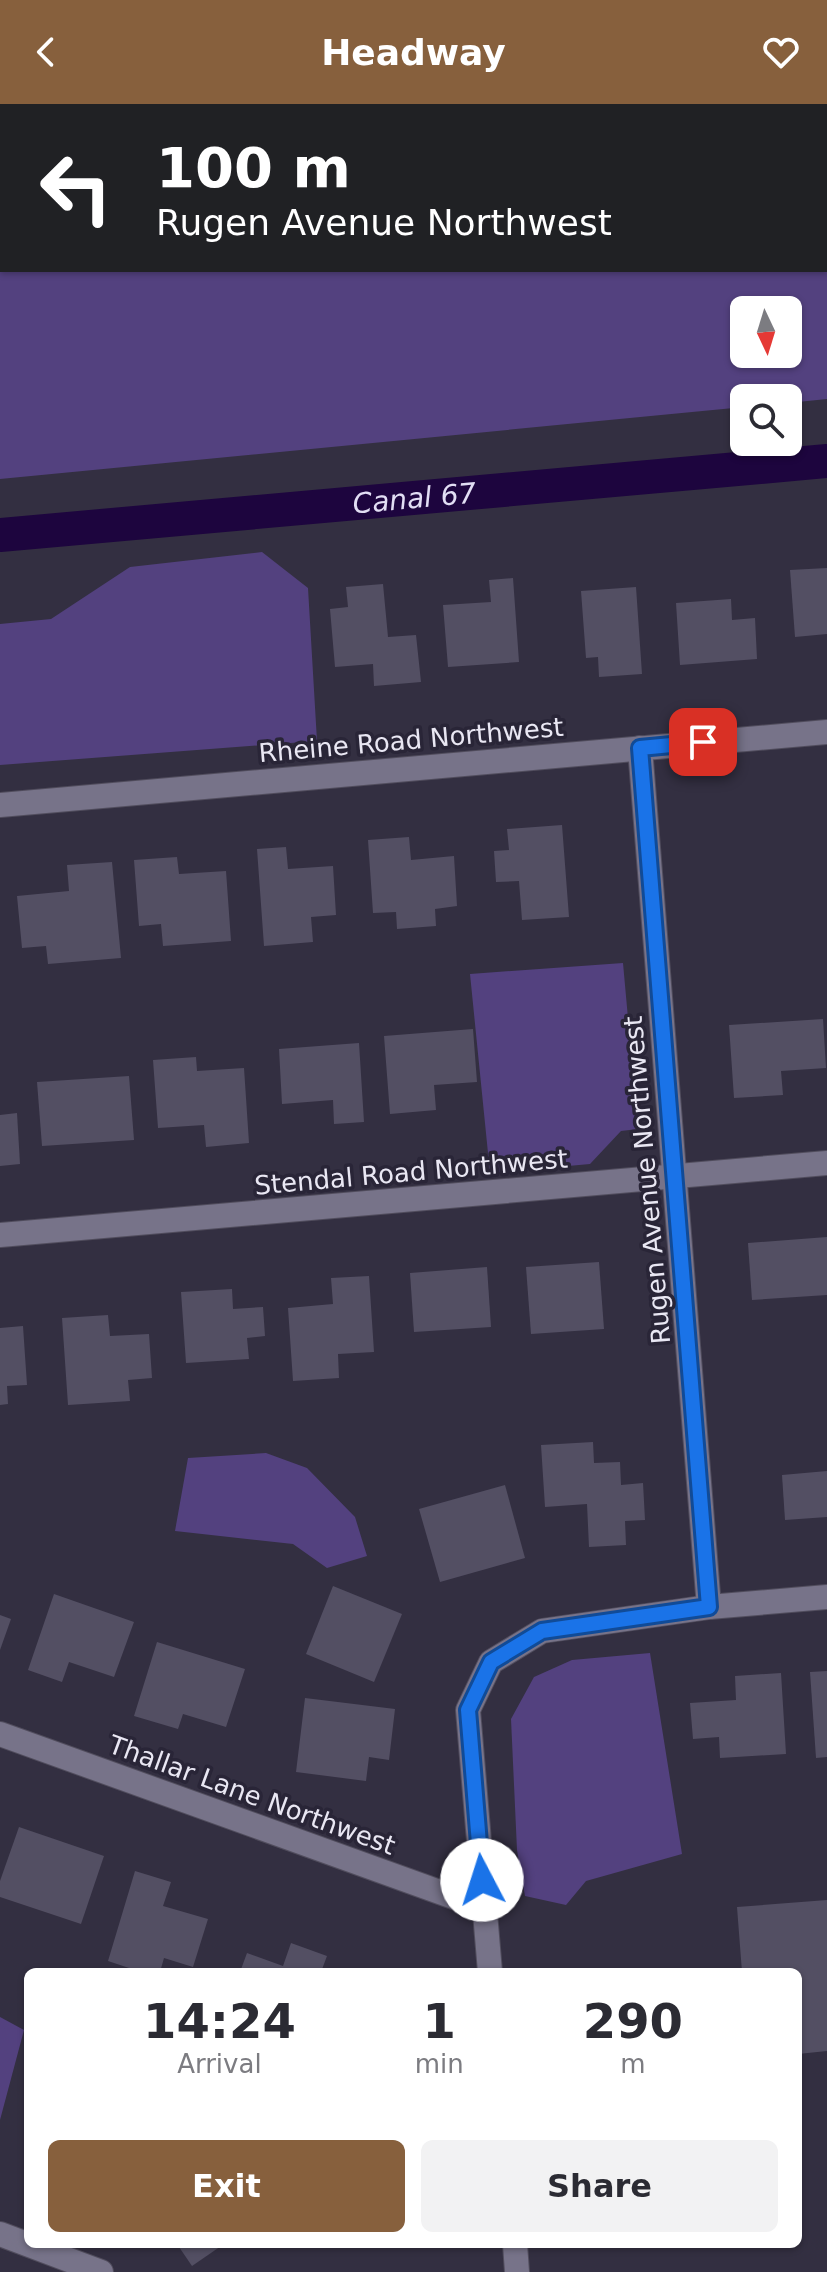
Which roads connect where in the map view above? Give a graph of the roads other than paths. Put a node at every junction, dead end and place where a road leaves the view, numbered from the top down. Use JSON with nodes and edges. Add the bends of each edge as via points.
{"nodes":[{"id":1,"x":827,"y":732,"type":"edge"},
{"id":2,"x":640,"y":748,"type":"junction"},
{"id":3,"x":0,"y":805,"type":"edge"},
{"id":4,"x":827,"y":1163,"type":"edge"},
{"id":5,"x":675,"y":1177,"type":"junction"},
{"id":6,"x":0,"y":1235,"type":"edge"},
{"id":7,"x":827,"y":1597,"type":"edge"},
{"id":8,"x":709,"y":1607,"type":"junction"},
{"id":9,"x":0,"y":1734,"type":"edge"},
{"id":10,"x":484,"y":1908,"type":"junction"},
{"id":11,"x":490,"y":1968,"type":"edge"},
{"id":12,"x":0,"y":2234,"type":"edge"},
{"id":13,"x":24,"y":2243,"type":"edge"},
{"id":14,"x":37,"y":2248,"type":"edge"},
{"id":15,"x":515,"y":2248,"type":"edge"},
{"id":16,"x":101,"y":2272,"type":"edge"},
{"id":17,"x":517,"y":2272,"type":"edge"}],
"edges":[{"from":1,"to":2,"type":"street","name":"Rheine Road Northwest"},
{"from":2,"to":3,"type":"street","name":"Rheine Road Northwest"},
{"from":2,"to":5,"type":"street","name":"Rugen Avenue Northwest"},
{"from":4,"to":5,"type":"street","name":"Stendal Road Northwest"},
{"from":5,"to":6,"type":"street","name":"Stendal Road Northwest"},
{"from":5,"to":8,"type":"street","name":"Rugen Avenue Northwest"},
{"from":7,"to":8,"type":"street"},
{"from":8,"to":10,"type":"street","via":[[542,1631],[491,1662],[468,1710]]},
{"from":9,"to":10,"type":"street","name":"Thallar Lane Northwest"},
{"from":10,"to":11,"type":"street"},
{"from":12,"to":13,"type":"street"},
{"from":14,"to":16,"type":"street"},
{"from":15,"to":17,"type":"street"}]}
